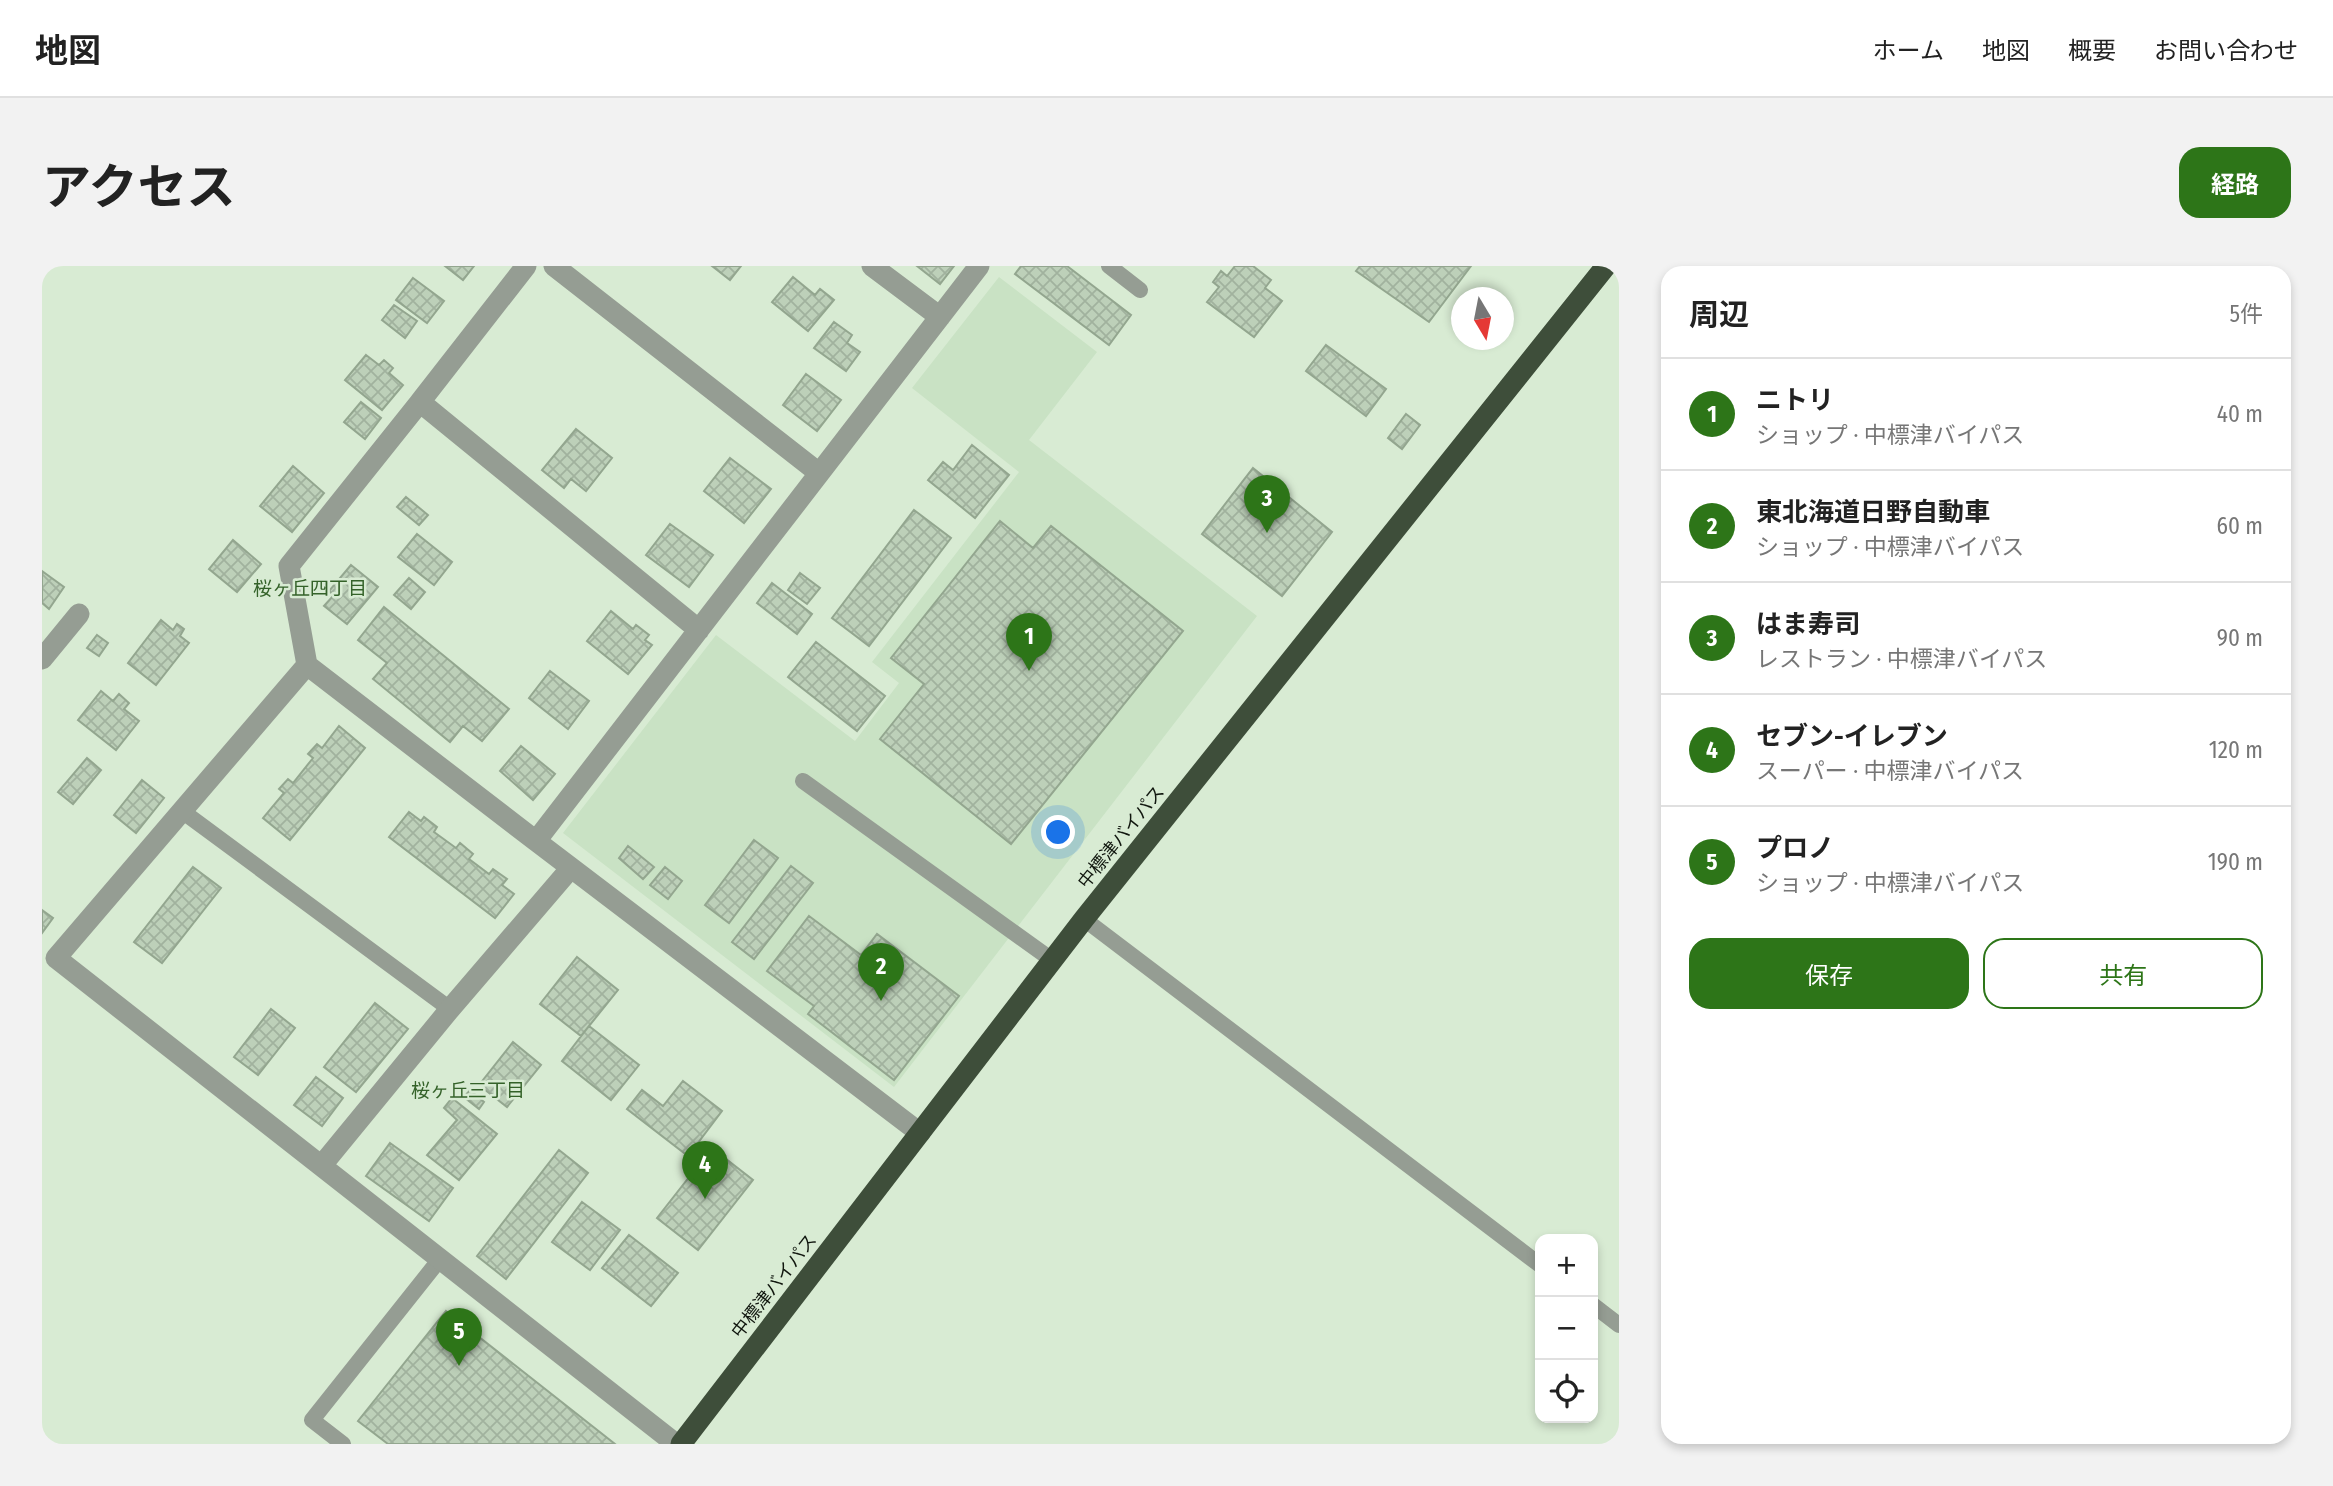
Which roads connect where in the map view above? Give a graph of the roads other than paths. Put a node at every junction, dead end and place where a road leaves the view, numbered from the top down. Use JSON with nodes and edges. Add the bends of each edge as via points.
{"nodes":[{"id":1,"x":526,"y":266,"type":"edge"},
{"id":2,"x":554,"y":266,"type":"edge"},
{"id":3,"x":872,"y":266,"type":"edge"},
{"id":4,"x":979,"y":266,"type":"edge"},
{"id":5,"x":1109,"y":266,"type":"edge"},
{"id":6,"x":1606,"y":266,"type":"edge"},
{"id":7,"x":1140,"y":290,"type":"dead end"},
{"id":8,"x":940,"y":317,"type":"junction"},
{"id":9,"x":420,"y":402,"type":"junction"},
{"id":10,"x":819,"y":474,"type":"junction"},
{"id":11,"x":79,"y":614,"type":"dead end"},
{"id":12,"x":699,"y":630,"type":"junction"},
{"id":13,"x":42,"y":659,"type":"edge"},
{"id":14,"x":307,"y":665,"type":"junction"},
{"id":15,"x":803,"y":781,"type":"dead end"},
{"id":16,"x":182,"y":811,"type":"junction"},
{"id":17,"x":536,"y":841,"type":"junction"},
{"id":18,"x":570,"y":869,"type":"junction"},
{"id":19,"x":1084,"y":919,"type":"junction"},
{"id":20,"x":49,"y":959,"type":"edge"},
{"id":21,"x":1052,"y":960,"type":"junction"},
{"id":22,"x":450,"y":1009,"type":"junction"},
{"id":23,"x":920,"y":1133,"type":"junction"},
{"id":24,"x":322,"y":1165,"type":"junction"},
{"id":25,"x":440,"y":1259,"type":"junction"},
{"id":26,"x":1535,"y":1261,"type":"edge"},
{"id":27,"x":1598,"y":1309,"type":"edge"},
{"id":28,"x":1619,"y":1325,"type":"edge"},
{"id":29,"x":343,"y":1444,"type":"edge"},
{"id":30,"x":679,"y":1444,"type":"edge"}],
"edges":[{"from":1,"to":9,"type":"street"},
{"from":2,"to":10,"type":"street"},
{"from":3,"to":8,"type":"street"},
{"from":4,"to":8,"type":"street"},
{"from":5,"to":7,"type":"lane"},
{"from":6,"to":19,"type":"highway","name":"中標津バイパス"},
{"from":8,"to":10,"type":"street"},
{"from":9,"to":12,"type":"street"},
{"from":9,"to":14,"type":"street","via":[[289,566]]},
{"from":10,"to":12,"type":"street"},
{"from":11,"to":13,"type":"street"},
{"from":12,"to":17,"type":"street"},
{"from":14,"to":16,"type":"street"},
{"from":14,"to":17,"type":"street"},
{"from":15,"to":21,"type":"lane"},
{"from":16,"to":20,"type":"street"},
{"from":16,"to":22,"type":"lane"},
{"from":17,"to":18,"type":"street"},
{"from":18,"to":22,"type":"street"},
{"from":18,"to":23,"type":"street"},
{"from":19,"to":21,"type":"highway","name":"中標津バイパス"},
{"from":19,"to":26,"type":"lane"},
{"from":20,"to":24,"type":"street"},
{"from":21,"to":23,"type":"highway","name":"中標津バイパス"},
{"from":22,"to":24,"type":"street"},
{"from":23,"to":30,"type":"highway","name":"中標津バイパス"},
{"from":24,"to":25,"type":"street"},
{"from":25,"to":29,"type":"lane","via":[[312,1420]]},
{"from":25,"to":30,"type":"street"},
{"from":27,"to":28,"type":"lane"}]}
